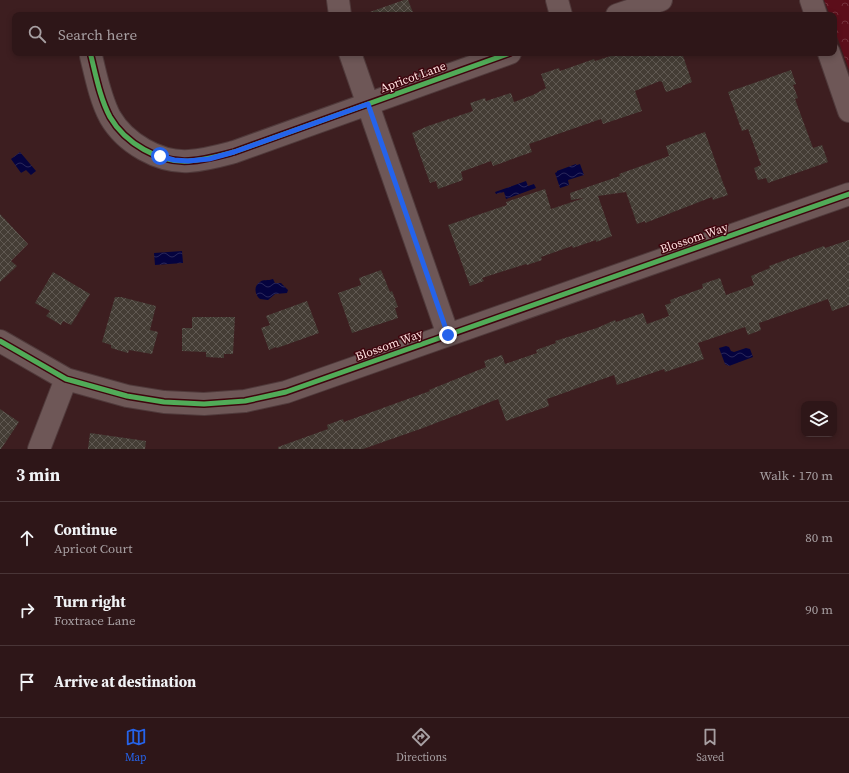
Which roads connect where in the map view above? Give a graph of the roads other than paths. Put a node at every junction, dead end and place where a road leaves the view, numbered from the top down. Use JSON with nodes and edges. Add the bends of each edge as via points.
{"nodes":[{"id":1,"x":338,"y":0,"type":"edge"},
{"id":2,"x":557,"y":0,"type":"edge"},
{"id":3,"x":661,"y":0,"type":"edge"},
{"id":4,"x":811,"y":0,"type":"edge"},
{"id":5,"x":340,"y":12,"type":"edge"},
{"id":6,"x":560,"y":12,"type":"edge"},
{"id":7,"x":626,"y":12,"type":"edge"},
{"id":8,"x":815,"y":12,"type":"edge"},
{"id":9,"x":91,"y":56,"type":"dead end"},
{"id":10,"x":351,"y":56,"type":"edge"},
{"id":11,"x":502,"y":56,"type":"edge"},
{"id":12,"x":830,"y":56,"type":"edge"},
{"id":13,"x":368,"y":104,"type":"junction"},
{"id":14,"x":849,"y":112,"type":"edge"},
{"id":15,"x":849,"y":194,"type":"edge"},
{"id":16,"x":448,"y":335,"type":"junction"},
{"id":17,"x":0,"y":341,"type":"edge"},
{"id":18,"x":66,"y":379,"type":"junction"},
{"id":19,"x":39,"y":449,"type":"edge"}],
"edges":[{"from":1,"to":5,"type":"street"},
{"from":2,"to":6,"type":"street"},
{"from":3,"to":7,"type":"street"},
{"from":4,"to":8,"type":"street"},
{"from":9,"to":13,"type":"street","name":"Apricot Lane","via":[[105,104],[116,126],[133,142],[174,160],[209,159],[234,152]]},
{"from":10,"to":13,"type":"street"},
{"from":11,"to":13,"type":"street","name":"Apricot Lane"},
{"from":12,"to":14,"type":"street"},
{"from":13,"to":16,"type":"street"},
{"from":15,"to":16,"type":"street","name":"Blossom Way"},
{"from":16,"to":18,"type":"street","name":"Blossom Way","via":[[286,392],[245,401],[204,404],[164,402],[127,396]]},
{"from":17,"to":18,"type":"street","name":"Blossom Way"},
{"from":18,"to":19,"type":"street"}]}
